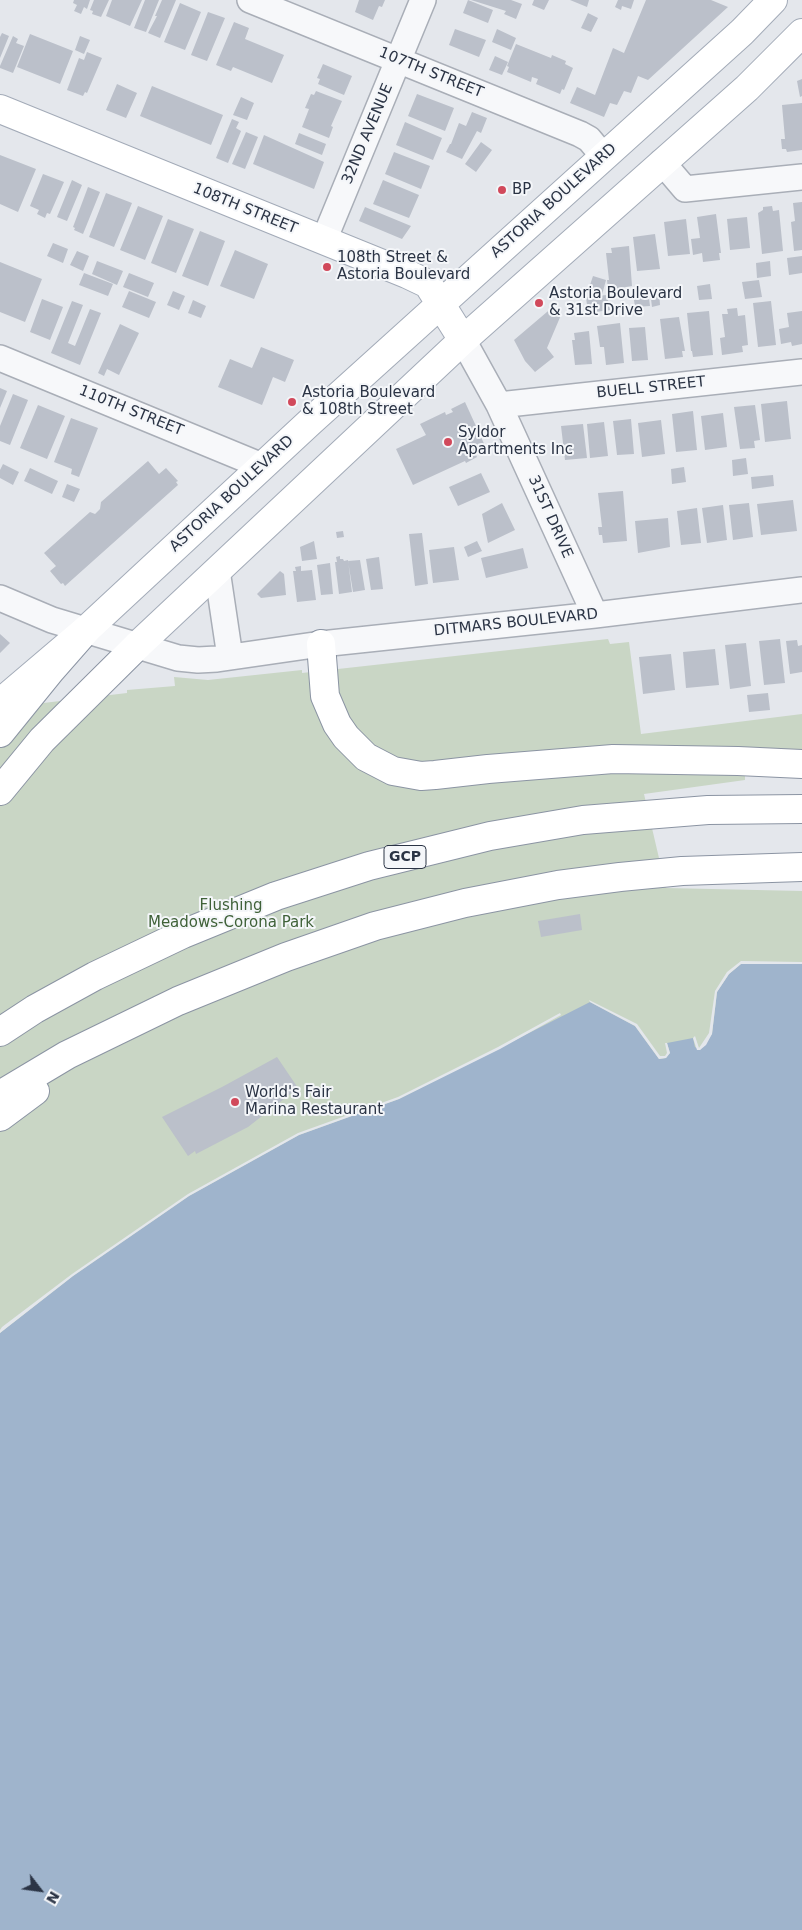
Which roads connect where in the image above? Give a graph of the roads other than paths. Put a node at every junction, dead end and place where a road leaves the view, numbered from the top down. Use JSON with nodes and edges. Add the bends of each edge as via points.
{"nodes":[{"id":1,"x":250,"y":0,"type":"edge"},
{"id":2,"x":423,"y":0,"type":"edge"},
{"id":3,"x":770,"y":1,"type":"edge"},
{"id":4,"x":802,"y":33,"type":"edge"},
{"id":5,"x":398,"y":60,"type":"junction"},
{"id":6,"x":0,"y":109,"type":"edge"},
{"id":7,"x":604,"y":157,"type":"junction"},
{"id":8,"x":662,"y":162,"type":"junction"},
{"id":9,"x":802,"y":177,"type":"edge"},
{"id":10,"x":324,"y":240,"type":"junction"},
{"id":11,"x":440,"y":304,"type":"junction"},
{"id":12,"x":463,"y":340,"type":"junction"},
{"id":13,"x":0,"y":358,"type":"edge"},
{"id":14,"x":802,"y":372,"type":"edge"},
{"id":15,"x":499,"y":405,"type":"junction"},
{"id":16,"x":262,"y":466,"type":"junction"},
{"id":17,"x":217,"y":570,"type":"junction"},
{"id":18,"x":802,"y":590,"type":"edge"},
{"id":19,"x":0,"y":598,"type":"edge"},
{"id":20,"x":595,"y":615,"type":"junction"},
{"id":21,"x":88,"y":629,"type":"junction"},
{"id":22,"x":321,"y":644,"type":"junction"},
{"id":23,"x":138,"y":645,"type":"junction"},
{"id":24,"x":230,"y":657,"type":"junction"},
{"id":25,"x":0,"y":703,"type":"edge"},
{"id":26,"x":0,"y":733,"type":"edge"},
{"id":27,"x":802,"y":764,"type":"edge"},
{"id":28,"x":0,"y":791,"type":"edge"},
{"id":29,"x":802,"y":809,"type":"edge"},
{"id":30,"x":802,"y":867,"type":"edge"},
{"id":31,"x":286,"y":957,"type":"junction"},
{"id":32,"x":35,"y":1009,"type":"junction"},
{"id":33,"x":0,"y":1026,"type":"edge"},
{"id":34,"x":0,"y":1032,"type":"edge"},
{"id":35,"x":0,"y":1095,"type":"edge"},
{"id":36,"x":0,"y":1117,"type":"edge"}],
"edges":[{"from":1,"to":5,"type":"street","name":"107TH STREET"},
{"from":2,"to":5,"type":"street","name":"32ND AVENUE"},
{"from":3,"to":7,"type":"main road","name":"ASTORIA BOULEVARD","via":[[742,32]]},
{"from":4,"to":8,"type":"main road","via":[[753,82]]},
{"from":5,"to":7,"type":"street","name":"107TH STREET","via":[[589,138]]},
{"from":5,"to":10,"type":"street","name":"32ND AVENUE"},
{"from":6,"to":10,"type":"main road","name":"108TH STREET"},
{"from":7,"to":11,"type":"main road","name":"ASTORIA BOULEVARD"},
{"from":8,"to":9,"type":"street","via":[[685,190]]},
{"from":8,"to":12,"type":"main road"},
{"from":10,"to":11,"type":"main road","name":"108TH STREET","via":[[428,284]]},
{"from":11,"to":12,"type":"main road","name":"108TH STREET"},
{"from":11,"to":16,"type":"main road","name":"ASTORIA BOULEVARD"},
{"from":12,"to":15,"type":"street","name":"31ST DRIVE"},
{"from":12,"to":17,"type":"main road"},
{"from":13,"to":16,"type":"street","name":"110TH STREET"},
{"from":14,"to":15,"type":"street","name":"BUELL STREET"},
{"from":15,"to":20,"type":"street","name":"31ST DRIVE"},
{"from":16,"to":21,"type":"main road","name":"ASTORIA BOULEVARD"},
{"from":17,"to":23,"type":"main road"},
{"from":17,"to":24,"type":"street"},
{"from":18,"to":20,"type":"street","name":"DITMARS BOULEVARD"},
{"from":19,"to":21,"type":"street","name":"DITMARS BOULEVARD","via":[[52,620]]},
{"from":20,"to":22,"type":"street","name":"DITMARS BOULEVARD"},
{"from":21,"to":23,"type":"street","name":"DITMARS BOULEVARD"},
{"from":21,"to":25,"type":"main road","name":"ASTORIA BOULEVARD"},
{"from":21,"to":26,"type":"main road"},
{"from":22,"to":24,"type":"street","name":"DITMARS BOULEVARD"},
{"from":22,"to":27,"type":"main road","via":[[325,696],[337,724],[366,757],[394,771],[435,776],[612,759]]},
{"from":23,"to":24,"type":"street","name":"DITMARS BOULEVARD","via":[[178,658]]},
{"from":23,"to":28,"type":"main road","via":[[47,734]]},
{"from":29,"to":32,"type":"main road","number":"GCP","via":[[708,810],[583,820],[498,835],[391,860],[307,885],[215,921],[117,965]]},
{"from":30,"to":31,"type":"main road","via":[[650,874],[534,889],[376,926]]},
{"from":31,"to":35,"type":"main road","via":[[204,989],[136,1021],[67,1055]]},
{"from":31,"to":36,"type":"main road","via":[[198,996],[126,1034]]},
{"from":32,"to":33,"type":"main road"},
{"from":32,"to":34,"type":"main road","number":"GCP"}]}
